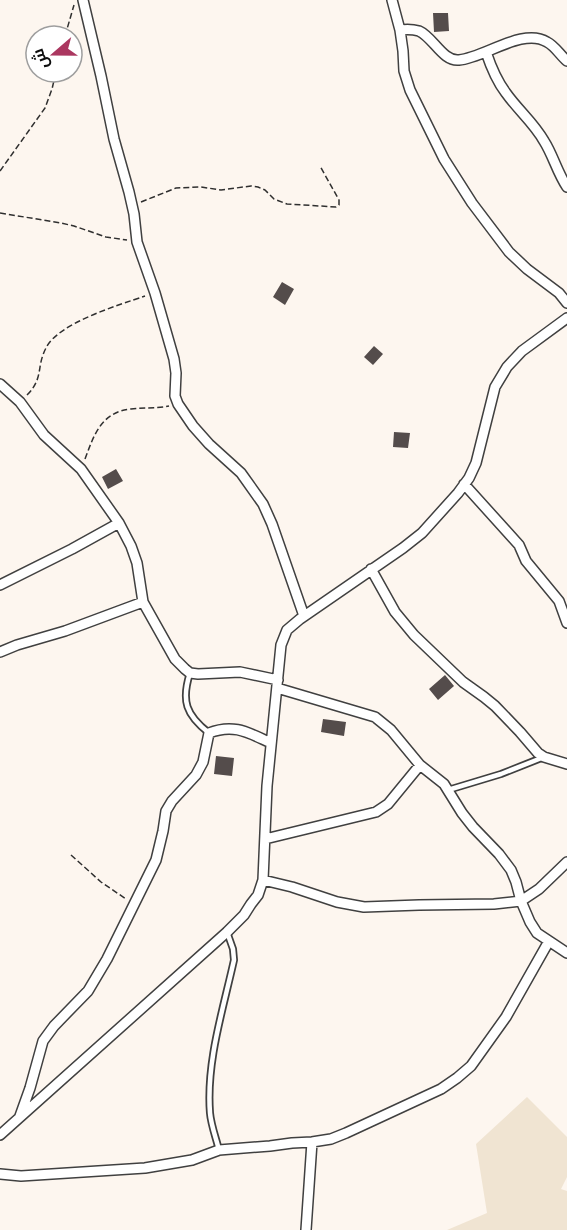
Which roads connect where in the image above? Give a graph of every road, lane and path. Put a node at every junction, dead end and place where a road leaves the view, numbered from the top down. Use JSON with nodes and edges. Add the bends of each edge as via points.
{"nodes":[{"id":1,"x":75,"y":0,"type":"edge"},
{"id":2,"x":83,"y":0,"type":"edge"},
{"id":3,"x":392,"y":0,"type":"edge"},
{"id":4,"x":68,"y":24,"type":"edge"},
{"id":5,"x":400,"y":30,"type":"junction"},
{"id":6,"x":486,"y":52,"type":"junction"},
{"id":7,"x":567,"y":61,"type":"edge"},
{"id":8,"x":53,"y":84,"type":"edge"},
{"id":9,"x":320,"y":166,"type":"dead end"},
{"id":10,"x":0,"y":171,"type":"edge"},
{"id":11,"x":567,"y":187,"type":"edge"},
{"id":12,"x":132,"y":205,"type":"junction"},
{"id":13,"x":0,"y":213,"type":"edge"},
{"id":14,"x":137,"y":242,"type":"junction"},
{"id":15,"x":155,"y":293,"type":"junction"},
{"id":16,"x":567,"y":303,"type":"edge"},
{"id":17,"x":567,"y":318,"type":"edge"},
{"id":18,"x":0,"y":384,"type":"edge"},
{"id":19,"x":20,"y":402,"type":"junction"},
{"id":20,"x":178,"y":404,"type":"junction"},
{"id":21,"x":81,"y":468,"type":"junction"},
{"id":22,"x":464,"y":484,"type":"junction"},
{"id":23,"x":119,"y":523,"type":"junction"},
{"id":24,"x":371,"y":569,"type":"junction"},
{"id":25,"x":0,"y":585,"type":"edge"},
{"id":26,"x":143,"y":602,"type":"junction"},
{"id":27,"x":304,"y":616,"type":"junction"},
{"id":28,"x":567,"y":623,"type":"edge"},
{"id":29,"x":0,"y":652,"type":"edge"},
{"id":30,"x":190,"y":673,"type":"junction"},
{"id":31,"x":278,"y":684,"type":"junction"},
{"id":32,"x":209,"y":733,"type":"junction"},
{"id":33,"x":271,"y":743,"type":"junction"},
{"id":34,"x":544,"y":757,"type":"junction"},
{"id":35,"x":567,"y":764,"type":"edge"},
{"id":36,"x":420,"y":765,"type":"junction"},
{"id":37,"x":448,"y":790,"type":"junction"},
{"id":38,"x":265,"y":839,"type":"junction"},
{"id":39,"x":71,"y":855,"type":"dead end"},
{"id":40,"x":567,"y":862,"type":"edge"},
{"id":41,"x":263,"y":880,"type":"junction"},
{"id":42,"x":521,"y":901,"type":"junction"},
{"id":43,"x":134,"y":905,"type":"junction"},
{"id":44,"x":227,"y":932,"type":"junction"},
{"id":45,"x":549,"y":941,"type":"junction"},
{"id":46,"x":567,"y":953,"type":"edge"},
{"id":47,"x":19,"y":1119,"type":"junction"},
{"id":48,"x":0,"y":1136,"type":"edge"},
{"id":49,"x":312,"y":1142,"type":"junction"},
{"id":50,"x":219,"y":1150,"type":"junction"},
{"id":51,"x":0,"y":1174,"type":"edge"},
{"id":52,"x":306,"y":1230,"type":"edge"}],
"edges":[{"from":1,"to":4,"type":"path"},
{"from":2,"to":12,"type":"street"},
{"from":3,"to":5,"type":"street"},
{"from":5,"to":6,"type":"street","via":[[424,34],[452,60]]},
{"from":5,"to":16,"type":"street","via":[[410,90],[450,168],[509,252]]},
{"from":6,"to":7,"type":"street","via":[[513,41],[537,38],[551,44]]},
{"from":6,"to":11,"type":"street","via":[[492,72],[535,127]]},
{"from":8,"to":10,"type":"path","via":[[45,108]]},
{"from":9,"to":12,"type":"path","via":[[339,206],[287,204],[251,186],[221,190],[185,186]]},
{"from":12,"to":14,"type":"street"},
{"from":13,"to":14,"type":"path"},
{"from":14,"to":15,"type":"street"},
{"from":15,"to":19,"type":"path","via":[[61,331],[46,347],[34,389]]},
{"from":15,"to":20,"type":"street","via":[[174,359]]},
{"from":17,"to":22,"type":"street","via":[[507,367],[495,387],[476,463]]},
{"from":18,"to":19,"type":"street"},
{"from":19,"to":21,"type":"street","via":[[45,435]]},
{"from":20,"to":21,"type":"path","via":[[111,414],[98,429]]},
{"from":20,"to":27,"type":"street","via":[[209,444],[241,472],[263,504]]},
{"from":21,"to":23,"type":"street"},
{"from":22,"to":24,"type":"street","via":[[422,533]]},
{"from":22,"to":28,"type":"street","via":[[519,544],[526,561],[559,601]]},
{"from":23,"to":25,"type":"street"},
{"from":23,"to":26,"type":"street","via":[[137,563]]},
{"from":24,"to":27,"type":"street"},
{"from":24,"to":34,"type":"street","via":[[394,612],[414,635],[463,682],[495,706]]},
{"from":26,"to":29,"type":"street"},
{"from":26,"to":30,"type":"street","via":[[175,659]]},
{"from":27,"to":31,"type":"street","via":[[287,630],[281,645]]},
{"from":30,"to":31,"type":"street","via":[[240,672]]},
{"from":30,"to":32,"type":"lane","via":[[186,690],[189,710]]},
{"from":31,"to":33,"type":"street"},
{"from":31,"to":36,"type":"street","via":[[375,717]]},
{"from":32,"to":33,"type":"street","via":[[240,729]]},
{"from":32,"to":43,"type":"street","via":[[196,775],[166,811],[156,860]]},
{"from":33,"to":38,"type":"street"},
{"from":34,"to":35,"type":"street"},
{"from":34,"to":37,"type":"lane"},
{"from":36,"to":37,"type":"street"},
{"from":36,"to":38,"type":"street","via":[[388,804],[376,812]]},
{"from":37,"to":42,"type":"street","via":[[473,827],[511,870]]},
{"from":38,"to":41,"type":"street"},
{"from":39,"to":43,"type":"path"},
{"from":40,"to":42,"type":"street"},
{"from":41,"to":42,"type":"street","via":[[364,907]]},
{"from":41,"to":44,"type":"street","via":[[252,904]]},
{"from":42,"to":45,"type":"street","via":[[537,933]]},
{"from":43,"to":47,"type":"street","via":[[88,990],[44,1041]]},
{"from":44,"to":47,"type":"street"},
{"from":44,"to":50,"type":"lane","via":[[234,960],[210,1087],[210,1115]]},
{"from":45,"to":46,"type":"street"},
{"from":45,"to":49,"type":"street","via":[[506,1017],[471,1066],[457,1078],[346,1133]]},
{"from":47,"to":48,"type":"street"},
{"from":49,"to":50,"type":"street"},
{"from":49,"to":52,"type":"street"},
{"from":50,"to":51,"type":"street","via":[[167,1166],[27,1176]]}]}
